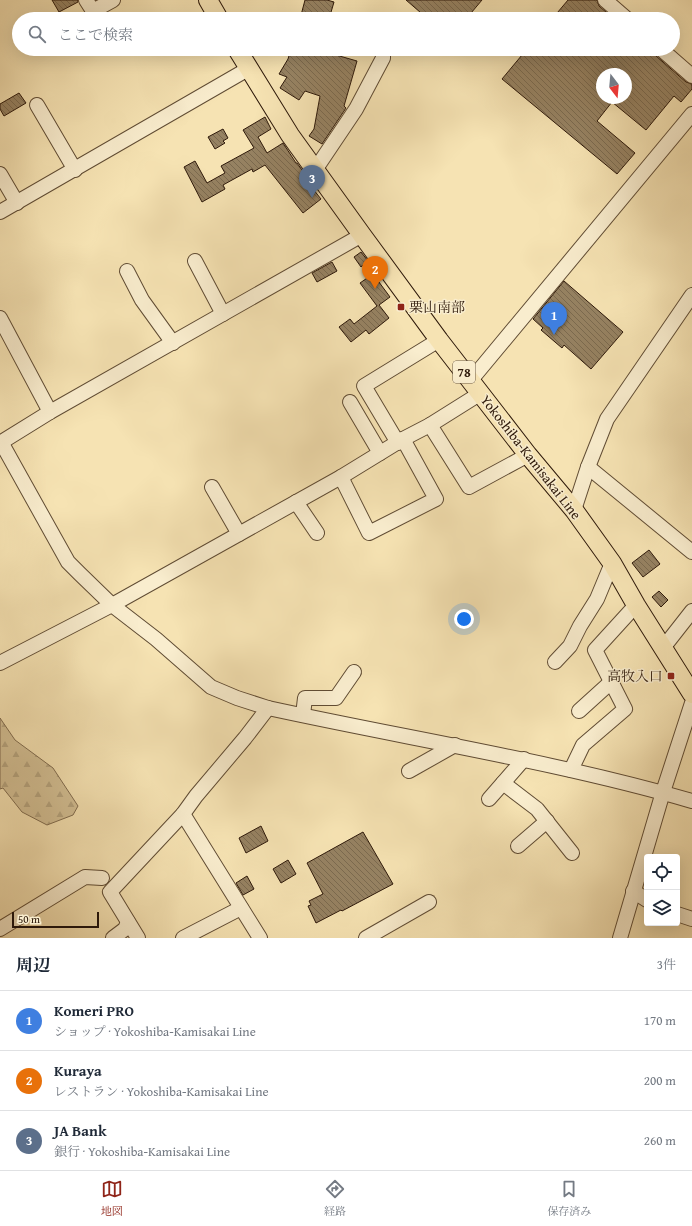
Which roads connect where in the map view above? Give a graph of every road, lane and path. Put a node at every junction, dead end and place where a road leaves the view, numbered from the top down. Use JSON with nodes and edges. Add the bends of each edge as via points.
{"nodes":[{"id":1,"x":86,"y":0,"type":"edge"},
{"id":2,"x":113,"y":0,"type":"edge"},
{"id":3,"x":208,"y":0,"type":"edge"},
{"id":4,"x":605,"y":0,"type":"edge"},
{"id":5,"x":215,"y":12,"type":"edge"},
{"id":6,"x":619,"y":12,"type":"edge"},
{"id":7,"x":241,"y":56,"type":"edge"},
{"id":8,"x":383,"y":56,"type":"edge"},
{"id":9,"x":669,"y":56,"type":"edge"},
{"id":10,"x":248,"y":69,"type":"junction"},
{"id":11,"x":692,"y":76,"type":"edge"},
{"id":12,"x":37,"y":105,"type":"dead end"},
{"id":13,"x":692,"y":114,"type":"edge"},
{"id":14,"x":75,"y":170,"type":"junction"},
{"id":15,"x":315,"y":170,"type":"junction"},
{"id":16,"x":0,"y":174,"type":"edge"},
{"id":17,"x":17,"y":203,"type":"junction"},
{"id":18,"x":0,"y":212,"type":"edge"},
{"id":19,"x":362,"y":235,"type":"junction"},
{"id":20,"x":195,"y":261,"type":"dead end"},
{"id":21,"x":127,"y":272,"type":"dead end"},
{"id":22,"x":692,"y":295,"type":"edge"},
{"id":23,"x":223,"y":314,"type":"junction"},
{"id":24,"x":0,"y":318,"type":"edge"},
{"id":25,"x":439,"y":340,"type":"junction"},
{"id":26,"x":173,"y":343,"type":"junction"},
{"id":27,"x":476,"y":386,"type":"junction"},
{"id":28,"x":350,"y":402,"type":"dead end"},
{"id":29,"x":50,"y":412,"type":"junction"},
{"id":30,"x":430,"y":425,"type":"junction"},
{"id":31,"x":400,"y":441,"type":"junction"},
{"id":32,"x":0,"y":442,"type":"edge"},
{"id":33,"x":380,"y":453,"type":"junction"},
{"id":34,"x":528,"y":455,"type":"junction"},
{"id":35,"x":588,"y":467,"type":"junction"},
{"id":36,"x":341,"y":477,"type":"junction"},
{"id":37,"x":212,"y":487,"type":"dead end"},
{"id":38,"x":296,"y":502,"type":"junction"},
{"id":39,"x":574,"y":510,"type":"junction"},
{"id":40,"x":317,"y":533,"type":"dead end"},
{"id":41,"x":239,"y":534,"type":"junction"},
{"id":42,"x":692,"y":552,"type":"edge"},
{"id":43,"x":612,"y":563,"type":"junction"},
{"id":44,"x":112,"y":605,"type":"junction"},
{"id":45,"x":636,"y":606,"type":"junction"},
{"id":46,"x":692,"y":611,"type":"edge"},
{"id":47,"x":663,"y":648,"type":"junction"},
{"id":48,"x":555,"y":662,"type":"dead end"},
{"id":49,"x":0,"y":663,"type":"edge"},
{"id":50,"x":354,"y":672,"type":"dead end"},
{"id":51,"x":611,"y":682,"type":"junction"},
{"id":52,"x":692,"y":694,"type":"edge"},
{"id":53,"x":692,"y":703,"type":"edge"},
{"id":54,"x":268,"y":708,"type":"junction"},
{"id":55,"x":579,"y":711,"type":"dead end"},
{"id":56,"x":303,"y":715,"type":"junction"},
{"id":57,"x":455,"y":745,"type":"junction"},
{"id":58,"x":524,"y":759,"type":"junction"},
{"id":59,"x":571,"y":770,"type":"junction"},
{"id":60,"x":410,"y":771,"type":"dead end"},
{"id":61,"x":503,"y":783,"type":"junction"},
{"id":62,"x":664,"y":792,"type":"junction"},
{"id":63,"x":489,"y":799,"type":"dead end"},
{"id":64,"x":692,"y":800,"type":"edge"},
{"id":65,"x":183,"y":814,"type":"junction"},
{"id":66,"x":547,"y":821,"type":"junction"},
{"id":67,"x":518,"y":846,"type":"dead end"},
{"id":68,"x":572,"y":853,"type":"dead end"},
{"id":69,"x":102,"y":878,"type":"dead end"},
{"id":70,"x":633,"y":891,"type":"junction"},
{"id":71,"x":644,"y":898,"type":"edge"},
{"id":72,"x":429,"y":902,"type":"dead end"},
{"id":73,"x":241,"y":908,"type":"junction"},
{"id":74,"x":680,"y":915,"type":"edge"},
{"id":75,"x":692,"y":919,"type":"edge"},
{"id":76,"x":128,"y":922,"type":"junction"},
{"id":77,"x":0,"y":929,"type":"edge"},
{"id":78,"x":113,"y":938,"type":"edge"},
{"id":79,"x":138,"y":938,"type":"edge"},
{"id":80,"x":183,"y":938,"type":"edge"},
{"id":81,"x":260,"y":938,"type":"edge"},
{"id":82,"x":366,"y":938,"type":"edge"},
{"id":83,"x":620,"y":938,"type":"edge"}],
"edges":[{"from":1,"to":2,"type":"street","via":[[93,12]]},
{"from":3,"to":5,"type":"main road"},
{"from":4,"to":6,"type":"street"},
{"from":7,"to":10,"type":"main road","name":"Yokoshiba-Kamisakai Line","number":"78"},
{"from":8,"to":15,"type":"street","via":[[356,109]]},
{"from":9,"to":11,"type":"street"},
{"from":10,"to":14,"type":"street"},
{"from":10,"to":15,"type":"main road","name":"Yokoshiba-Kamisakai Line","number":"78"},
{"from":12,"to":14,"type":"street"},
{"from":13,"to":27,"type":"street"},
{"from":14,"to":17,"type":"street"},
{"from":15,"to":19,"type":"main road","name":"Yokoshiba-Kamisakai Line","number":"78"},
{"from":16,"to":17,"type":"street"},
{"from":17,"to":18,"type":"street"},
{"from":19,"to":23,"type":"street"},
{"from":19,"to":25,"type":"main road","name":"Yokoshiba-Kamisakai Line","number":"78"},
{"from":20,"to":23,"type":"street"},
{"from":21,"to":26,"type":"street","via":[[142,300]]},
{"from":22,"to":35,"type":"street","via":[[607,419]]},
{"from":23,"to":26,"type":"street"},
{"from":24,"to":29,"type":"street"},
{"from":25,"to":27,"type":"main road","name":"Yokoshiba-Kamisakai Line","number":"78"},
{"from":25,"to":31,"type":"street","via":[[364,386]]},
{"from":26,"to":29,"type":"street"},
{"from":27,"to":30,"type":"street"},
{"from":27,"to":34,"type":"main road","name":"Yokoshiba-Kamisakai Line","number":"78"},
{"from":28,"to":33,"type":"street"},
{"from":29,"to":32,"type":"street"},
{"from":30,"to":31,"type":"street"},
{"from":30,"to":34,"type":"street","via":[[469,487]]},
{"from":31,"to":33,"type":"street"},
{"from":31,"to":36,"type":"street","via":[[436,499],[369,533]]},
{"from":32,"to":44,"type":"street","via":[[68,562]]},
{"from":33,"to":36,"type":"street"},
{"from":34,"to":39,"type":"main road","name":"Yokoshiba-Kamisakai Line","number":"78"},
{"from":35,"to":39,"type":"street"},
{"from":35,"to":42,"type":"street"},
{"from":36,"to":38,"type":"street"},
{"from":37,"to":41,"type":"street"},
{"from":38,"to":40,"type":"street"},
{"from":38,"to":41,"type":"street"},
{"from":39,"to":43,"type":"main road","name":"Yokoshiba-Kamisakai Line","number":"78"},
{"from":41,"to":44,"type":"street"},
{"from":43,"to":45,"type":"main road","name":"Yokoshiba-Kamisakai Line","number":"78"},
{"from":43,"to":48,"type":"street","via":[[597,599],[570,646]]},
{"from":44,"to":49,"type":"street"},
{"from":44,"to":54,"type":"street","via":[[211,687]]},
{"from":45,"to":47,"type":"main road","name":"Yokoshiba-Kamisakai Line","number":"78"},
{"from":45,"to":51,"type":"street","via":[[595,650]]},
{"from":46,"to":47,"type":"street"},
{"from":47,"to":52,"type":"main road","name":"Yokoshiba-Kamisakai Line","number":"78"},
{"from":50,"to":56,"type":"street","via":[[336,698],[305,698]]},
{"from":51,"to":55,"type":"street"},
{"from":51,"to":59,"type":"street","via":[[625,709],[583,745]]},
{"from":53,"to":62,"type":"street"},
{"from":54,"to":56,"type":"street"},
{"from":54,"to":65,"type":"street"},
{"from":56,"to":57,"type":"street"},
{"from":57,"to":58,"type":"street"},
{"from":57,"to":60,"type":"street"},
{"from":58,"to":59,"type":"street"},
{"from":58,"to":61,"type":"street"},
{"from":59,"to":62,"type":"street"},
{"from":61,"to":63,"type":"street"},
{"from":61,"to":66,"type":"street","via":[[537,809]]},
{"from":62,"to":64,"type":"street"},
{"from":62,"to":70,"type":"street"},
{"from":65,"to":73,"type":"street"},
{"from":65,"to":76,"type":"street","via":[[110,892]]},
{"from":66,"to":67,"type":"street"},
{"from":66,"to":68,"type":"street"},
{"from":69,"to":77,"type":"street","via":[[85,877]]},
{"from":70,"to":71,"type":"street"},
{"from":70,"to":83,"type":"street"},
{"from":72,"to":82,"type":"street"},
{"from":73,"to":80,"type":"street"},
{"from":73,"to":81,"type":"street"},
{"from":74,"to":75,"type":"street"},
{"from":76,"to":78,"type":"street","via":[[125,929]]},
{"from":76,"to":79,"type":"street"}]}
